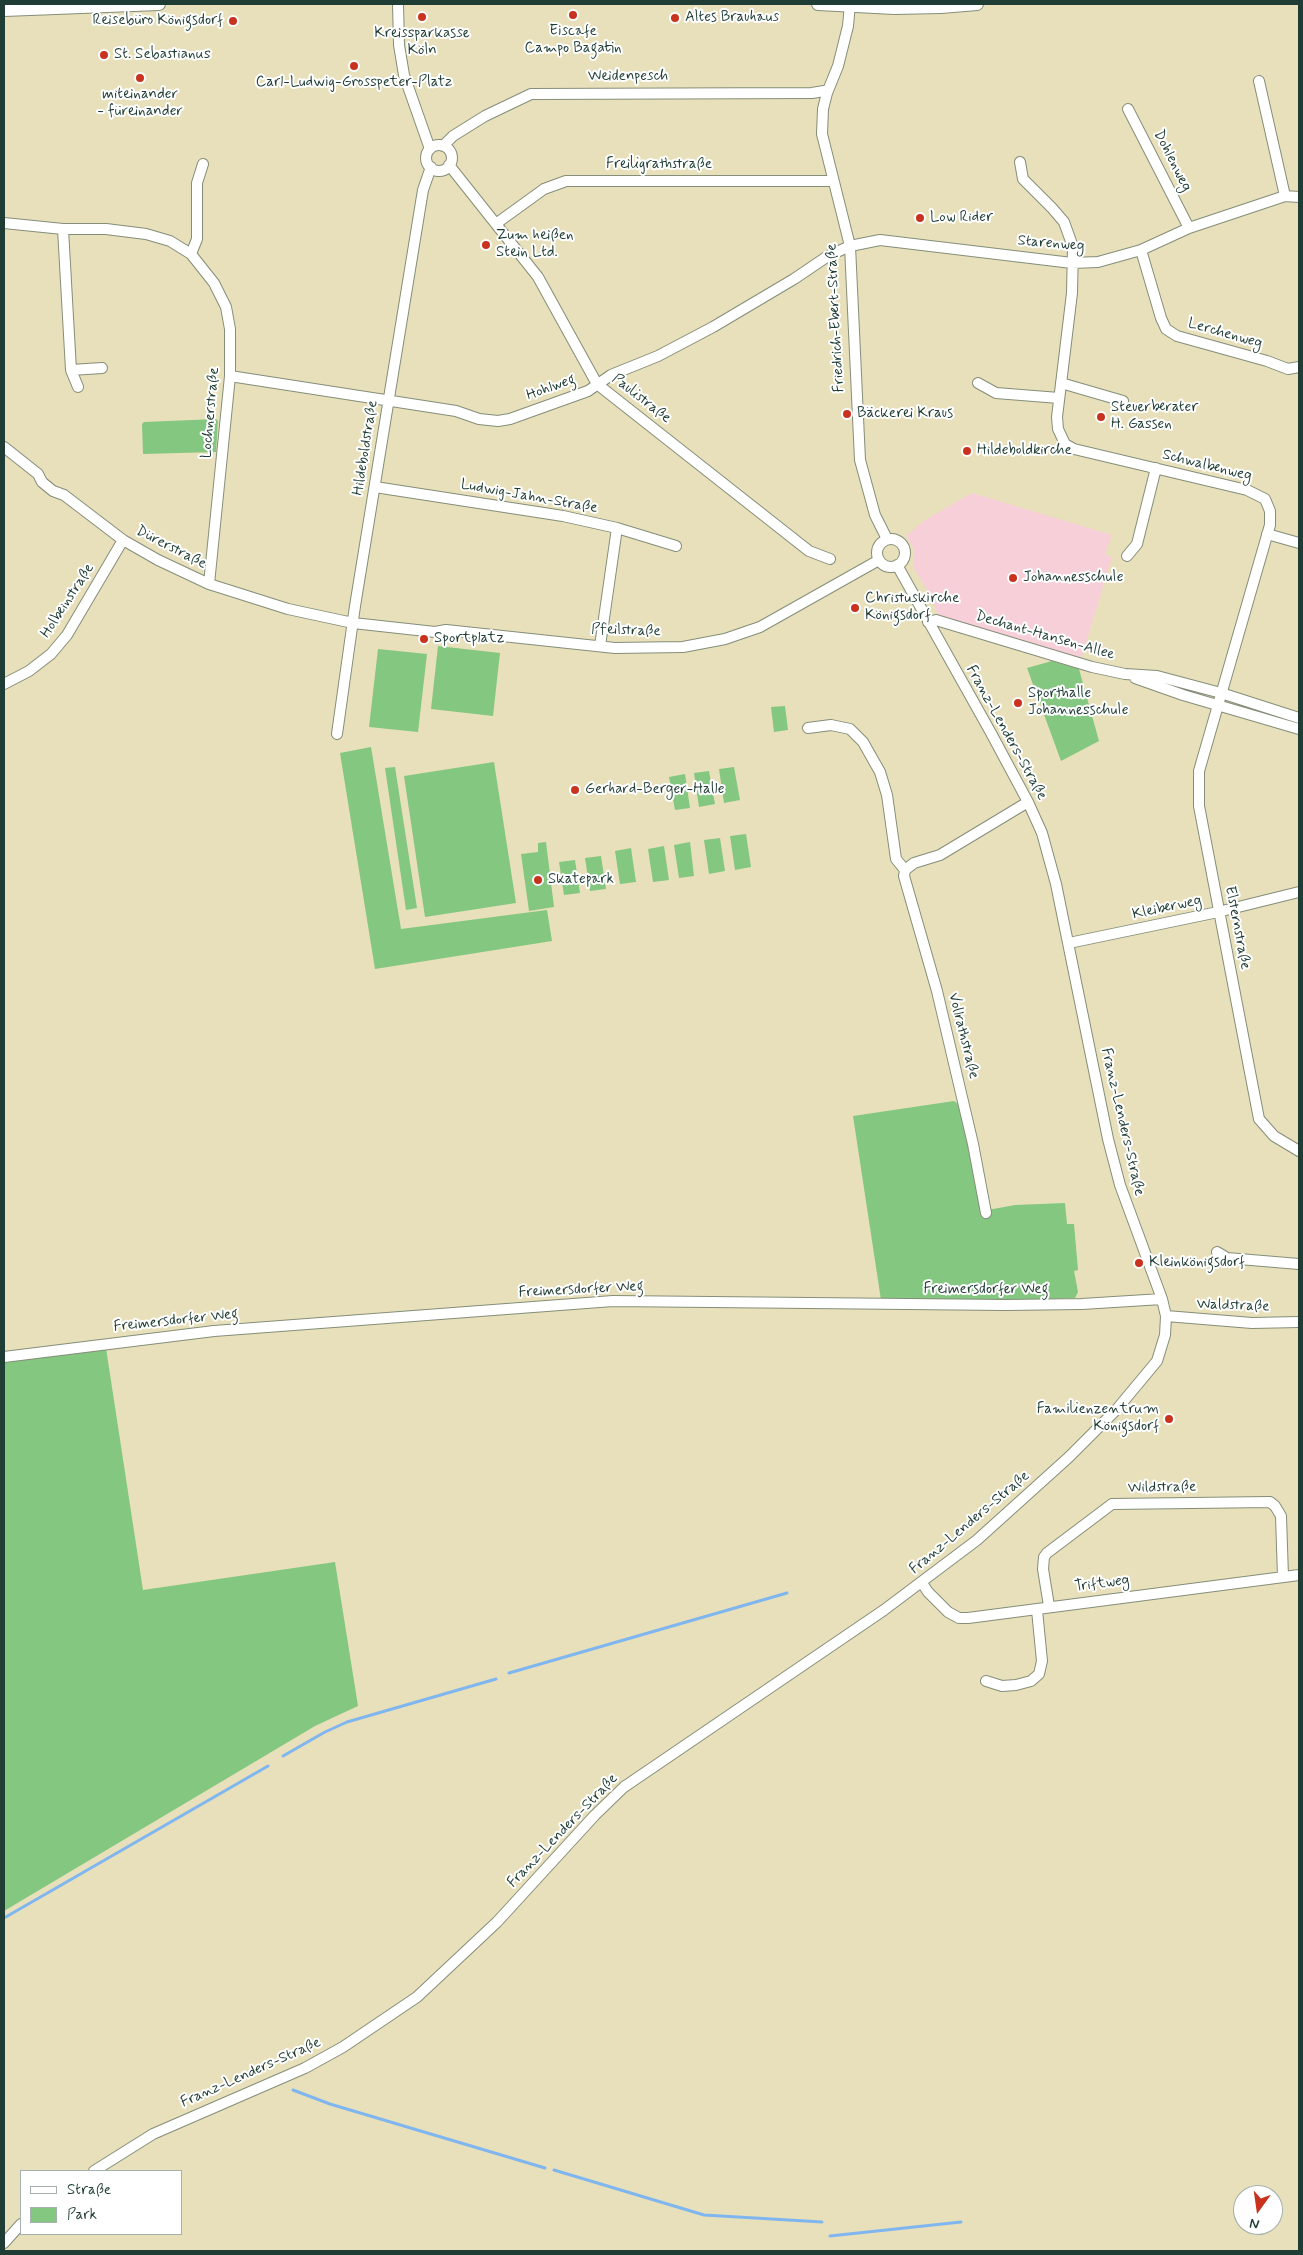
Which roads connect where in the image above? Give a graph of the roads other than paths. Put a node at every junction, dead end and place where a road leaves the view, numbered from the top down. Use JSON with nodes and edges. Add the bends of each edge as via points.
{"nodes":[{"id":1,"x":159,"y":4,"type":"edge"},
{"id":2,"x":398,"y":4,"type":"edge"},
{"id":3,"x":818,"y":4,"type":"edge"},
{"id":4,"x":977,"y":4,"type":"edge"},
{"id":5,"x":850,"y":5,"type":"edge"},
{"id":6,"x":4,"y":10,"type":"edge"},
{"id":7,"x":1259,"y":81,"type":"dead end"},
{"id":8,"x":827,"y":92,"type":"junction"},
{"id":9,"x":1128,"y":109,"type":"dead end"},
{"id":10,"x":443,"y":146,"type":"junction"},
{"id":11,"x":430,"y":149,"type":"junction"},
{"id":12,"x":1020,"y":162,"type":"dead end"},
{"id":13,"x":203,"y":164,"type":"dead end"},
{"id":14,"x":449,"y":165,"type":"junction"},
{"id":15,"x":431,"y":167,"type":"junction"},
{"id":16,"x":833,"y":181,"type":"junction"},
{"id":17,"x":1285,"y":196,"type":"junction"},
{"id":18,"x":1299,"y":197,"type":"edge"},
{"id":19,"x":4,"y":223,"type":"edge"},
{"id":20,"x":497,"y":223,"type":"junction"},
{"id":21,"x":1188,"y":228,"type":"junction"},
{"id":22,"x":64,"y":230,"type":"junction"},
{"id":23,"x":850,"y":246,"type":"junction"},
{"id":24,"x":1141,"y":250,"type":"junction"},
{"id":25,"x":191,"y":254,"type":"junction"},
{"id":26,"x":1072,"y":263,"type":"junction"},
{"id":27,"x":1299,"y":367,"type":"edge"},
{"id":28,"x":102,"y":368,"type":"dead end"},
{"id":29,"x":72,"y":370,"type":"junction"},
{"id":30,"x":230,"y":376,"type":"junction"},
{"id":31,"x":978,"y":383,"type":"dead end"},
{"id":32,"x":1061,"y":383,"type":"junction"},
{"id":33,"x":598,"y":384,"type":"junction"},
{"id":34,"x":78,"y":387,"type":"dead end"},
{"id":35,"x":1059,"y":398,"type":"junction"},
{"id":36,"x":389,"y":401,"type":"junction"},
{"id":37,"x":1123,"y":401,"type":"dead end"},
{"id":38,"x":4,"y":447,"type":"edge"},
{"id":39,"x":1156,"y":468,"type":"junction"},
{"id":40,"x":375,"y":487,"type":"junction"},
{"id":41,"x":617,"y":528,"type":"junction"},
{"id":42,"x":1268,"y":534,"type":"junction"},
{"id":43,"x":122,"y":540,"type":"junction"},
{"id":44,"x":887,"y":540,"type":"junction"},
{"id":45,"x":1299,"y":543,"type":"edge"},
{"id":46,"x":676,"y":546,"type":"dead end"},
{"id":47,"x":1127,"y":556,"type":"dead end"},
{"id":48,"x":830,"y":559,"type":"dead end"},
{"id":49,"x":879,"y":560,"type":"junction"},
{"id":50,"x":897,"y":565,"type":"junction"},
{"id":51,"x":209,"y":584,"type":"junction"},
{"id":52,"x":928,"y":622,"type":"junction"},
{"id":53,"x":353,"y":623,"type":"junction"},
{"id":54,"x":600,"y":646,"type":"junction"},
{"id":55,"x":1125,"y":674,"type":"junction"},
{"id":56,"x":4,"y":684,"type":"edge"},
{"id":57,"x":1221,"y":693,"type":"junction"},
{"id":58,"x":1218,"y":705,"type":"junction"},
{"id":59,"x":1299,"y":718,"type":"edge"},
{"id":60,"x":808,"y":728,"type":"dead end"},
{"id":61,"x":1299,"y":729,"type":"edge"},
{"id":62,"x":337,"y":734,"type":"dead end"},
{"id":63,"x":1028,"y":802,"type":"junction"},
{"id":64,"x":905,"y":870,"type":"junction"},
{"id":65,"x":1299,"y":892,"type":"edge"},
{"id":66,"x":1218,"y":912,"type":"junction"},
{"id":67,"x":1069,"y":943,"type":"junction"},
{"id":68,"x":1299,"y":1152,"type":"edge"},
{"id":69,"x":986,"y":1213,"type":"dead end"},
{"id":70,"x":1217,"y":1252,"type":"dead end"},
{"id":71,"x":1299,"y":1264,"type":"edge"},
{"id":72,"x":1162,"y":1298,"type":"junction"},
{"id":73,"x":1166,"y":1316,"type":"junction"},
{"id":74,"x":1299,"y":1322,"type":"edge"},
{"id":75,"x":4,"y":1357,"type":"edge"},
{"id":76,"x":1299,"y":1575,"type":"edge"},
{"id":77,"x":1284,"y":1577,"type":"junction"},
{"id":78,"x":922,"y":1583,"type":"junction"},
{"id":79,"x":1049,"y":1606,"type":"junction"},
{"id":80,"x":1037,"y":1610,"type":"junction"},
{"id":81,"x":986,"y":1681,"type":"dead end"},
{"id":82,"x":96,"y":2170,"type":"edge"},
{"id":83,"x":20,"y":2225,"type":"edge"},
{"id":84,"x":4,"y":2243,"type":"edge"}],
"edges":[{"from":1,"to":6,"type":"main road"},
{"from":2,"to":11,"type":"street","via":[[404,75]]},
{"from":3,"to":5,"type":"main road"},
{"from":4,"to":5,"type":"main road","via":[[941,7]]},
{"from":5,"to":8,"type":"street","name":"Friedrich-Ebert-Straße","via":[[838,66]]},
{"from":7,"to":17,"type":"street"},
{"from":8,"to":10,"type":"street","name":"Weidenpesch","via":[[532,94],[485,116]]},
{"from":8,"to":16,"type":"street","name":"Friedrich-Ebert-Straße","via":[[822,134]]},
{"from":9,"to":21,"type":"street","name":"Dohlenweg"},
{"from":10,"to":11,"type":"street","via":[[436,145]]},
{"from":10,"to":14,"type":"street","name":"Paulistraße","via":[[451,154]]},
{"from":11,"to":15,"type":"street","via":[[427,160]]},
{"from":12,"to":26,"type":"street","name":"Schwalbenweg","via":[[1023,179],[1064,222],[1073,247]]},
{"from":13,"to":25,"type":"street","via":[[197,183],[197,239]]},
{"from":14,"to":15,"type":"street","via":[[442,170]]},
{"from":14,"to":20,"type":"street","name":"Paulistraße"},
{"from":15,"to":36,"type":"street","name":"Hildeboldstraße","via":[[423,190]]},
{"from":16,"to":20,"type":"street","name":"Freiligrathstraße","via":[[566,181],[544,189]]},
{"from":16,"to":23,"type":"street","name":"Friedrich-Ebert-Straße"},
{"from":17,"to":18,"type":"street","name":"Starenweg"},
{"from":17,"to":21,"type":"street","name":"Starenweg"},
{"from":19,"to":22,"type":"street","name":"Lochnerstraße"},
{"from":20,"to":33,"type":"street","name":"Paulistraße","via":[[538,277]]},
{"from":21,"to":24,"type":"street","name":"Starenweg"},
{"from":22,"to":25,"type":"street","name":"Lochnerstraße","via":[[106,229],[146,234],[170,240]]},
{"from":22,"to":29,"type":"street"},
{"from":23,"to":26,"type":"street","name":"Starenweg","via":[[880,240]]},
{"from":23,"to":33,"type":"street","name":"Hohlweg","via":[[828,256],[713,327]]},
{"from":23,"to":44,"type":"street","name":"Friedrich-Ebert-Straße","via":[[860,460],[875,515]]},
{"from":24,"to":26,"type":"street","name":"Starenweg","via":[[1098,262]]},
{"from":24,"to":27,"type":"street","name":"Lerchenweg","via":[[1166,329],[1177,336],[1288,369]]},
{"from":25,"to":30,"type":"street","name":"Lochnerstraße","via":[[204,269],[226,307],[230,329]]},
{"from":26,"to":32,"type":"street","name":"Schwalbenweg","via":[[1072,293]]},
{"from":28,"to":29,"type":"street"},
{"from":29,"to":34,"type":"street"},
{"from":30,"to":36,"type":"street","name":"Hohlweg"},
{"from":30,"to":51,"type":"street","name":"Lochnerstraße"},
{"from":31,"to":35,"type":"street","via":[[996,393]]},
{"from":32,"to":35,"type":"street","name":"Schwalbenweg"},
{"from":32,"to":37,"type":"street"},
{"from":33,"to":36,"type":"street","name":"Hohlweg","via":[[571,397],[498,421]]},
{"from":33,"to":48,"type":"street","name":"Paulistraße","via":[[809,551]]},
{"from":35,"to":39,"type":"street","name":"Schwalbenweg","via":[[1058,429],[1065,444],[1074,449]]},
{"from":36,"to":40,"type":"street","name":"Hildeboldstraße"},
{"from":38,"to":43,"type":"street","name":"Dürerstraße","via":[[38,474],[53,491],[64,495]]},
{"from":39,"to":42,"type":"street","name":"Schwalbenweg","via":[[1258,494],[1265,499],[1270,511]]},
{"from":39,"to":47,"type":"street","via":[[1137,544]]},
{"from":40,"to":41,"type":"street","name":"Ludwig-Jahn-Straße","via":[[550,513]]},
{"from":40,"to":53,"type":"street","name":"Hildeboldstraße"},
{"from":41,"to":46,"type":"street","name":"Ludwig-Jahn-Straße"},
{"from":41,"to":54,"type":"street"},
{"from":42,"to":45,"type":"street"},
{"from":42,"to":57,"type":"street","name":"Schwalbenweg"},
{"from":43,"to":51,"type":"street","name":"Dürerstraße"},
{"from":43,"to":56,"type":"street","name":"Holbeinstraße","via":[[68,635],[29,672]]},
{"from":44,"to":49,"type":"street","via":[[878,548]]},
{"from":44,"to":50,"type":"street","via":[[896,540],[904,550],[903,559]]},
{"from":49,"to":50,"type":"street","via":[[885,565]]},
{"from":49,"to":54,"type":"street","name":"Pfeilstraße","via":[[771,622],[733,637],[682,647]]},
{"from":50,"to":52,"type":"street","name":"Franz-Lenders-Straße"},
{"from":51,"to":53,"type":"street","name":"Dürerstraße","via":[[288,609]]},
{"from":52,"to":55,"type":"street","name":"Dechant-Hansen-Allee","via":[[936,620]]},
{"from":52,"to":63,"type":"street","name":"Franz-Lenders-Straße"},
{"from":53,"to":54,"type":"street","name":"Pfeilstraße"},
{"from":53,"to":62,"type":"street","name":"Hildeboldstraße"},
{"from":55,"to":57,"type":"street","name":"Dechant-Hansen-Allee","via":[[1157,676]]},
{"from":55,"to":58,"type":"street","name":"Dechant-Hansen-Allee"},
{"from":57,"to":58,"type":"street","name":"Elsternstraße"},
{"from":57,"to":59,"type":"street","name":"Dechant-Hansen-Allee"},
{"from":58,"to":61,"type":"street","name":"Dechant-Hansen-Allee"},
{"from":58,"to":66,"type":"street","name":"Elsternstraße","via":[[1199,771],[1199,806]]},
{"from":60,"to":64,"type":"street","name":"Vollrathstraße","via":[[831,725],[850,729],[863,742],[880,772],[887,795],[896,859]]},
{"from":63,"to":64,"type":"street","via":[[940,855],[914,863]]},
{"from":63,"to":67,"type":"street","name":"Franz-Lenders-Straße","via":[[1050,860]]},
{"from":64,"to":69,"type":"street","name":"Vollrathstraße","via":[[904,882],[937,991],[961,1089]]},
{"from":65,"to":66,"type":"street","name":"Kleiberweg"},
{"from":66,"to":67,"type":"street","name":"Kleiberweg"},
{"from":66,"to":68,"type":"street","name":"Elsternstraße","via":[[1260,1119],[1274,1136]]},
{"from":67,"to":72,"type":"street","name":"Franz-Lenders-Straße","via":[[1108,1140],[1120,1185]]},
{"from":70,"to":71,"type":"street","via":[[1227,1258]]},
{"from":72,"to":73,"type":"street","name":"Franz-Lenders-Straße"},
{"from":72,"to":75,"type":"street","name":"Freimersdorfer Weg","via":[[1005,1305],[614,1301],[204,1332]]},
{"from":73,"to":74,"type":"street","name":"Waldstraße","via":[[1242,1323]]},
{"from":73,"to":78,"type":"street","name":"Franz-Lenders-Straße","via":[[1165,1335],[1157,1360],[1117,1409],[1020,1504]]},
{"from":76,"to":77,"type":"street","name":"Triftweg"},
{"from":77,"to":79,"type":"street","name":"Triftweg"},
{"from":77,"to":79,"type":"street","name":"Wildstraße","via":[[1281,1516],[1270,1502],[1112,1504],[1044,1557]]},
{"from":78,"to":80,"type":"street","name":"Triftweg","via":[[936,1602],[959,1618]]},
{"from":78,"to":82,"type":"street","name":"Franz-Lenders-Straße","via":[[624,1787],[497,1922],[417,1997],[343,2047],[305,2068],[153,2134]]},
{"from":79,"to":80,"type":"street","name":"Triftweg"},
{"from":80,"to":81,"type":"street","via":[[1042,1661],[1039,1674],[1031,1681],[1016,1685],[1002,1686]]},
{"from":83,"to":84,"type":"street"}]}
